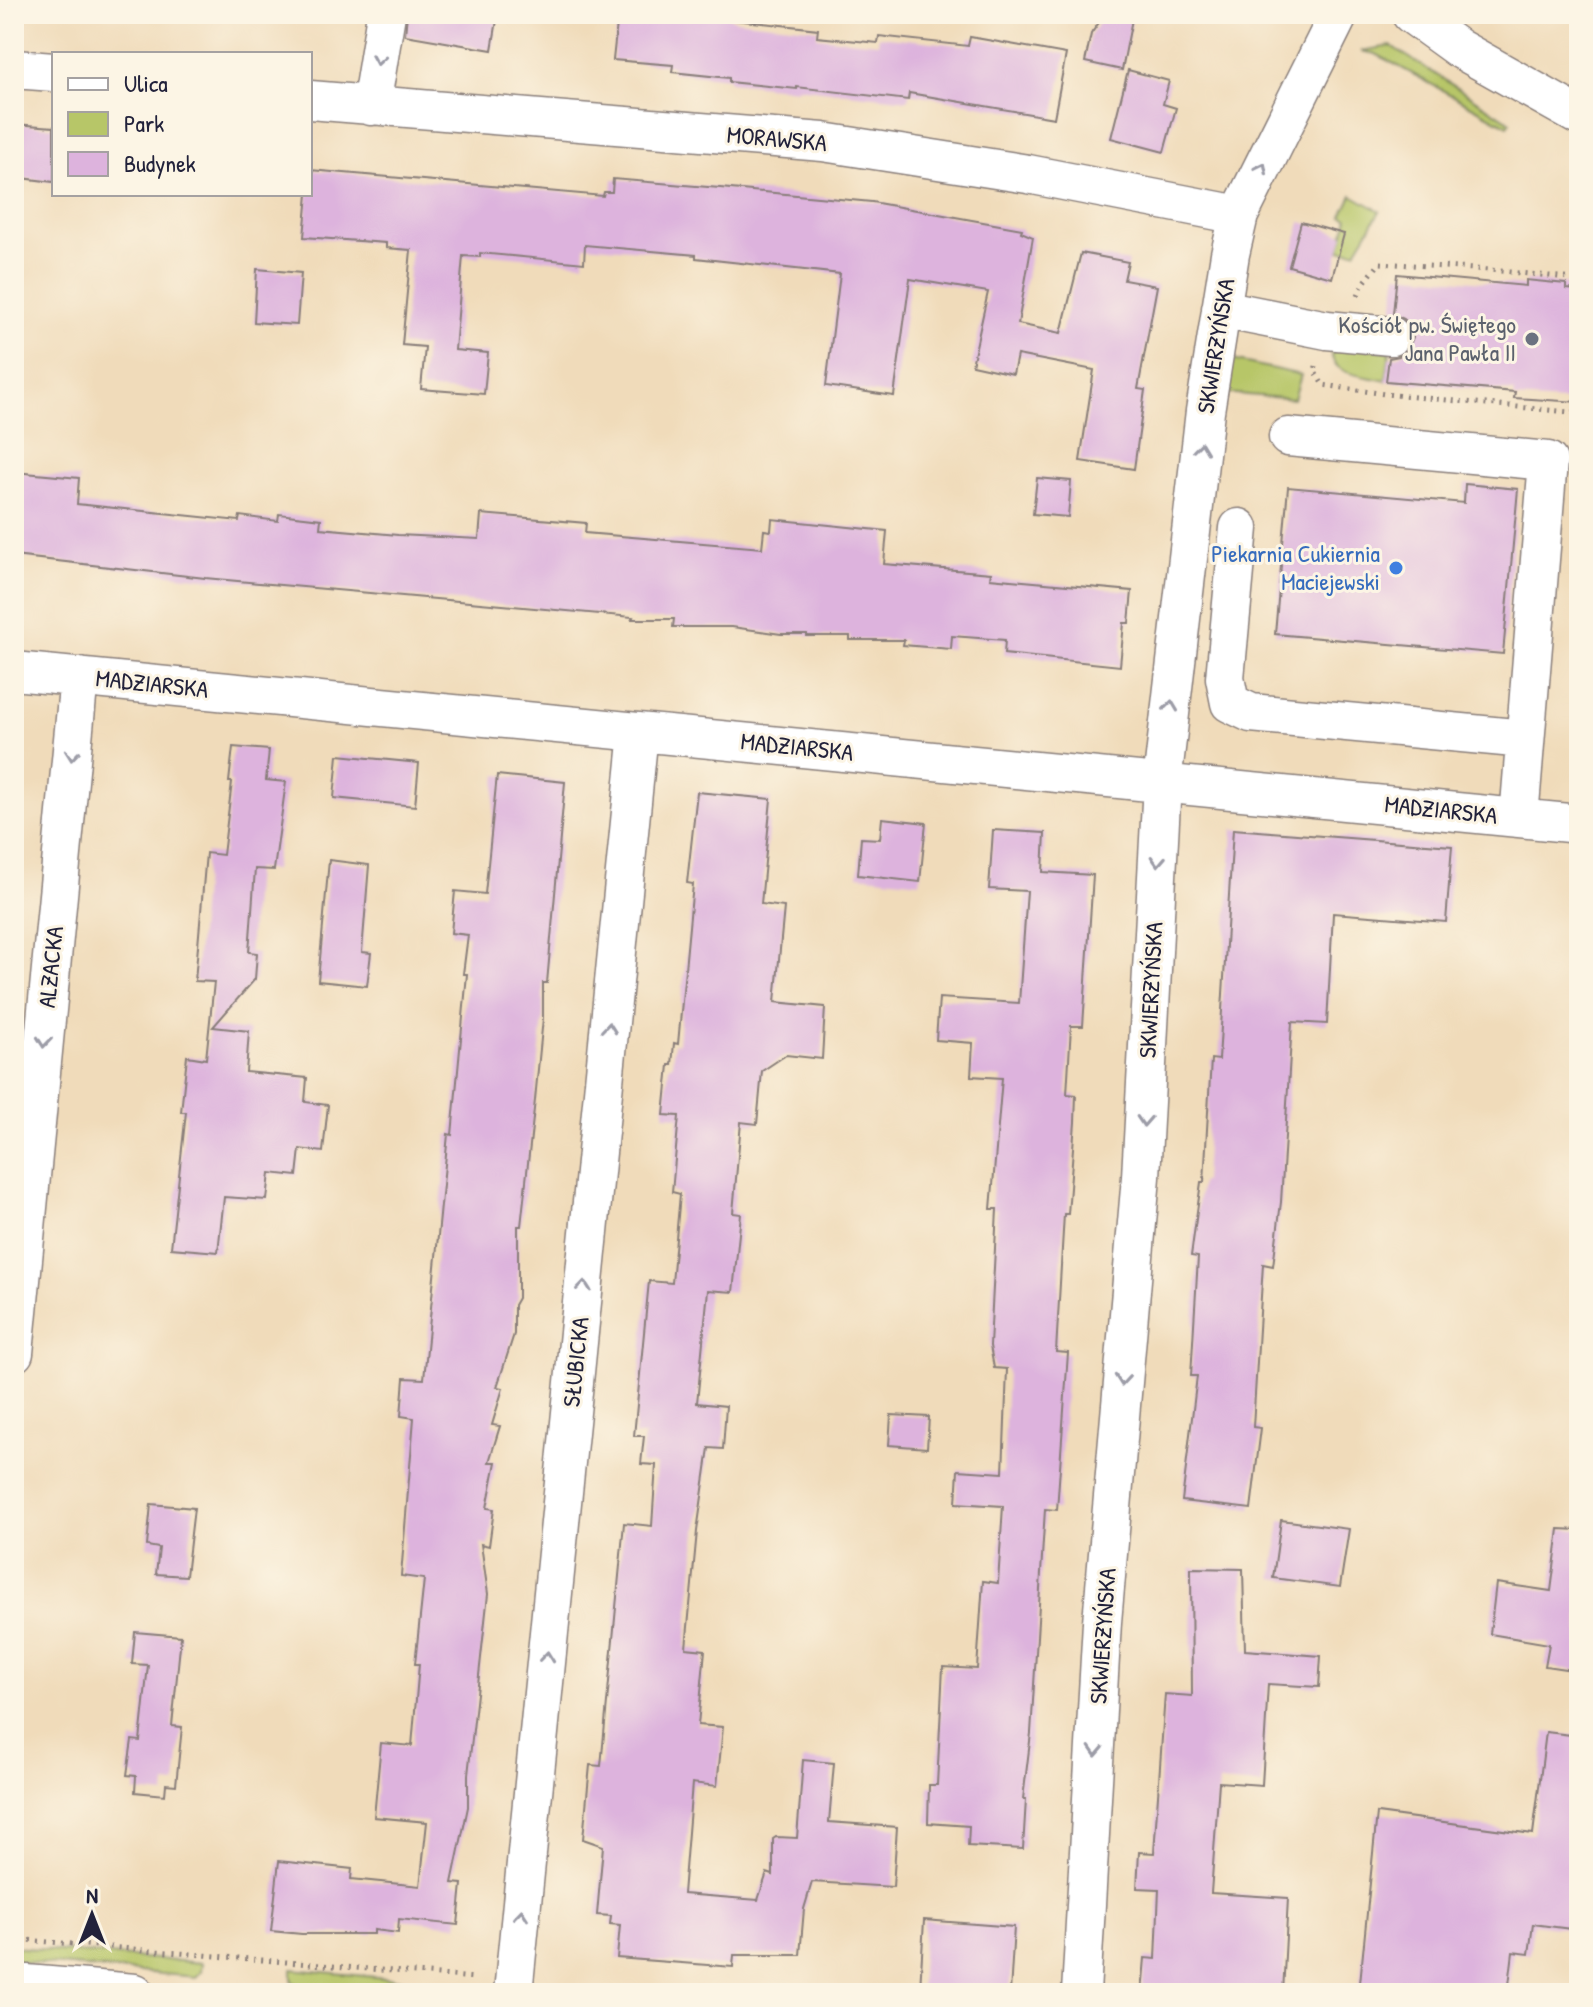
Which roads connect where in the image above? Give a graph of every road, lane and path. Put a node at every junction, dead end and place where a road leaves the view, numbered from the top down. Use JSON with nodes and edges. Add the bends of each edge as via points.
{"nodes":[{"id":1,"x":386,"y":14,"type":"edge"},
{"id":2,"x":1339,"y":14,"type":"edge"},
{"id":3,"x":1411,"y":14,"type":"edge"},
{"id":4,"x":14,"y":69,"type":"edge"},
{"id":5,"x":52,"y":72,"type":"edge"},
{"id":6,"x":312,"y":100,"type":"edge"},
{"id":7,"x":371,"y":106,"type":"junction"},
{"id":8,"x":1579,"y":116,"type":"edge"},
{"id":9,"x":1239,"y":215,"type":"junction"},
{"id":10,"x":1579,"y":279,"type":"edge"},
{"id":11,"x":1355,"y":300,"type":"dead end"},
{"id":12,"x":1221,"y":309,"type":"junction"},
{"id":13,"x":1391,"y":336,"type":"dead end"},
{"id":14,"x":1318,"y":358,"type":"dead end"},
{"id":15,"x":1579,"y":413,"type":"edge"},
{"id":16,"x":1288,"y":437,"type":"dead end"},
{"id":17,"x":1239,"y":528,"type":"dead end"},
{"id":18,"x":14,"y":671,"type":"edge"},
{"id":19,"x":79,"y":677,"type":"junction"},
{"id":20,"x":639,"y":732,"type":"junction"},
{"id":21,"x":1525,"y":739,"type":"junction"},
{"id":22,"x":1162,"y":783,"type":"junction"},
{"id":23,"x":1519,"y":818,"type":"junction"},
{"id":24,"x":1579,"y":824,"type":"edge"},
{"id":25,"x":14,"y":1353,"type":"edge"},
{"id":26,"x":14,"y":1939,"type":"edge"},
{"id":27,"x":14,"y":1983,"type":"edge"},
{"id":28,"x":514,"y":1987,"type":"edge"},
{"id":29,"x":135,"y":1993,"type":"edge"},
{"id":30,"x":1081,"y":1993,"type":"edge"}],
"edges":[{"from":1,"to":7,"type":"street","one_way":true},
{"from":9,"to":2,"type":"street","name":"SKWIERZYŃSKA","one_way":true},
{"from":3,"to":8,"type":"street","via":[[1458,48]]},
{"from":4,"to":5,"type":"street"},
{"from":6,"to":7,"type":"street","name":"MORAWSKA"},
{"from":7,"to":9,"type":"street","name":"MORAWSKA","via":[[823,142]]},
{"from":9,"to":12,"type":"street","name":"SKWIERZYŃSKA"},
{"from":10,"to":11,"type":"path","via":[[1380,263]]},
{"from":12,"to":13,"type":"street","via":[[1327,330]]},
{"from":22,"to":12,"type":"street","name":"SKWIERZYŃSKA","one_way":true},
{"from":14,"to":15,"type":"path","via":[[1315,372],[1323,385]]},
{"from":16,"to":21,"type":"street","via":[[1548,461]]},
{"from":17,"to":21,"type":"street","via":[[1225,678],[1230,703],[1251,713]]},
{"from":18,"to":19,"type":"street","name":"MADZIARSKA"},
{"from":19,"to":20,"type":"street","name":"MADZIARSKA"},
{"from":19,"to":25,"type":"street","name":"ALZACKA","one_way":true},
{"from":20,"to":22,"type":"street","name":"MADZIARSKA"},
{"from":28,"to":20,"type":"street","name":"SŁUBICKA","one_way":true},
{"from":21,"to":23,"type":"street"},
{"from":22,"to":23,"type":"street","name":"MADZIARSKA"},
{"from":22,"to":30,"type":"street","name":"SKWIERZYŃSKA","one_way":true,"via":[[1141,1177],[1102,1622]]},
{"from":23,"to":24,"type":"street","name":"MADZIARSKA"},
{"from":26,"to":28,"type":"path"},
{"from":27,"to":29,"type":"street"}]}
